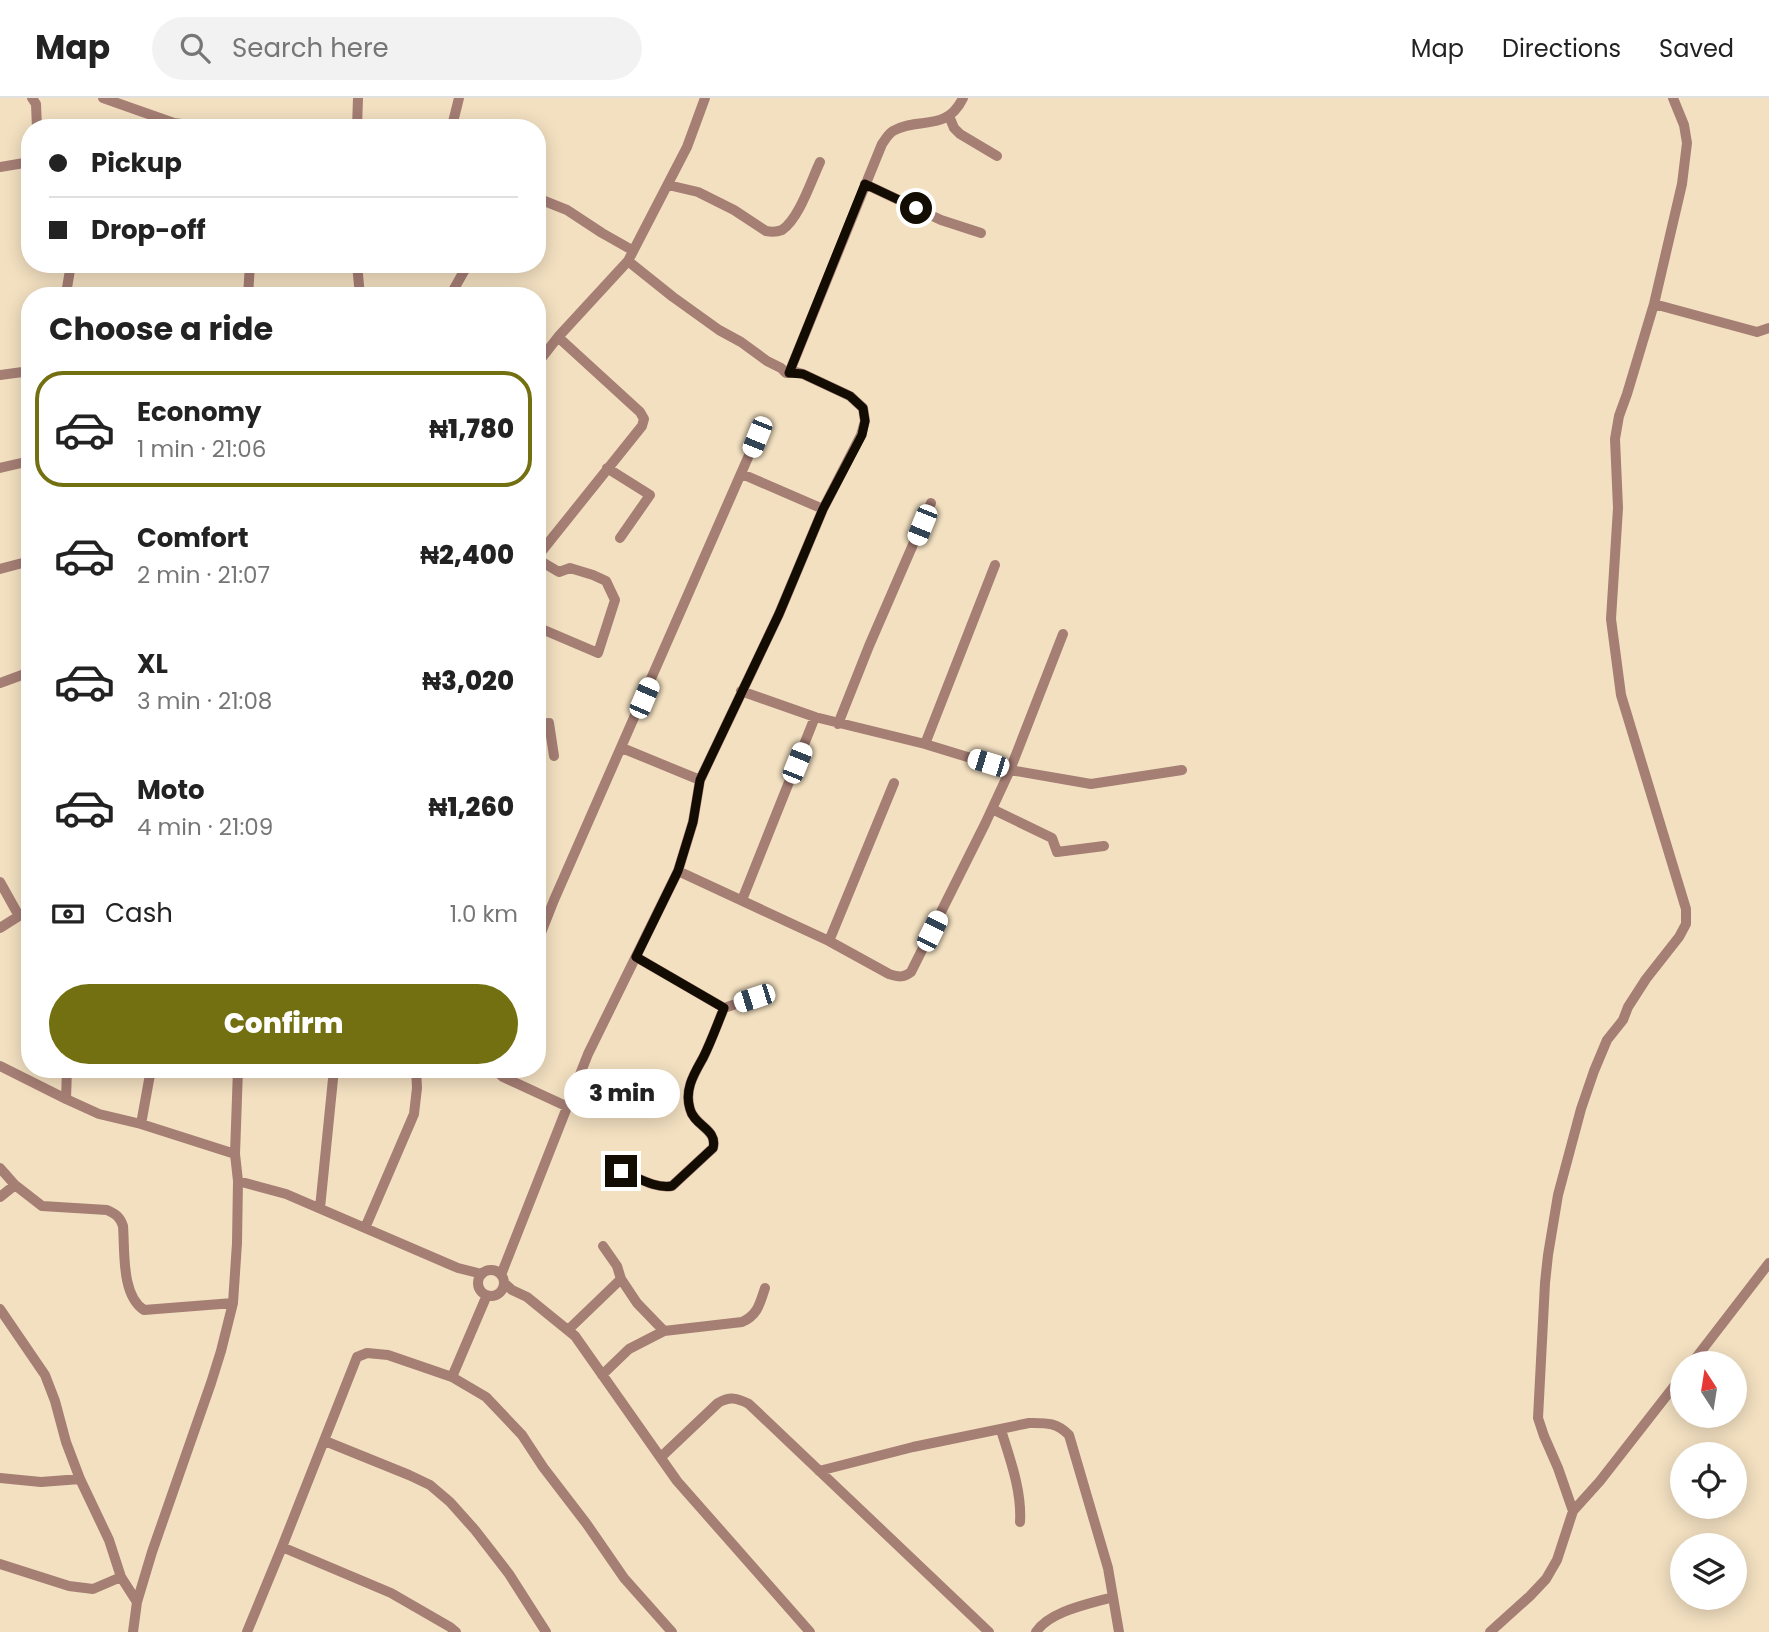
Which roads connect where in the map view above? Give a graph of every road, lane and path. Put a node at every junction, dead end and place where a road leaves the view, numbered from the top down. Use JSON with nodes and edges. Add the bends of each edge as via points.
{"nodes":[{"id":1,"x":32,"y":98,"type":"edge"},
{"id":2,"x":103,"y":98,"type":"edge"},
{"id":3,"x":358,"y":98,"type":"edge"},
{"id":4,"x":459,"y":98,"type":"edge"},
{"id":5,"x":705,"y":98,"type":"edge"},
{"id":6,"x":962,"y":98,"type":"edge"},
{"id":7,"x":1673,"y":98,"type":"edge"},
{"id":8,"x":949,"y":117,"type":"junction"},
{"id":9,"x":37,"y":119,"type":"edge"},
{"id":10,"x":163,"y":119,"type":"edge"},
{"id":11,"x":357,"y":119,"type":"edge"},
{"id":12,"x":454,"y":119,"type":"edge"},
{"id":13,"x":997,"y":156,"type":"dead end"},
{"id":14,"x":820,"y":162,"type":"dead end"},
{"id":15,"x":21,"y":164,"type":"edge"},
{"id":16,"x":0,"y":167,"type":"edge"},
{"id":17,"x":865,"y":184,"type":"junction"},
{"id":18,"x":668,"y":185,"type":"junction"},
{"id":19,"x":546,"y":202,"type":"edge"},
{"id":20,"x":982,"y":233,"type":"dead end"},
{"id":21,"x":632,"y":250,"type":"junction"},
{"id":22,"x":628,"y":261,"type":"junction"},
{"id":23,"x":1654,"y":304,"type":"junction"},
{"id":24,"x":1769,"y":328,"type":"edge"},
{"id":25,"x":558,"y":337,"type":"junction"},
{"id":26,"x":546,"y":352,"type":"edge"},
{"id":27,"x":21,"y":372,"type":"edge"},
{"id":28,"x":789,"y":373,"type":"junction"},
{"id":29,"x":0,"y":375,"type":"edge"},
{"id":30,"x":757,"y":437,"type":"dead end"},
{"id":31,"x":21,"y":463,"type":"edge"},
{"id":32,"x":0,"y":468,"type":"edge"},
{"id":33,"x":607,"y":468,"type":"junction"},
{"id":34,"x":742,"y":474,"type":"junction"},
{"id":35,"x":931,"y":503,"type":"dead end"},
{"id":36,"x":823,"y":509,"type":"junction"},
{"id":37,"x":621,"y":538,"type":"dead end"},
{"id":38,"x":546,"y":546,"type":"edge"},
{"id":39,"x":21,"y":563,"type":"edge"},
{"id":40,"x":546,"y":564,"type":"edge"},
{"id":41,"x":995,"y":565,"type":"dead end"},
{"id":42,"x":0,"y":569,"type":"edge"},
{"id":43,"x":546,"y":631,"type":"edge"},
{"id":44,"x":1063,"y":634,"type":"dead end"},
{"id":45,"x":21,"y":675,"type":"edge"},
{"id":46,"x":0,"y":683,"type":"edge"},
{"id":47,"x":741,"y":691,"type":"junction"},
{"id":48,"x":815,"y":717,"type":"junction"},
{"id":49,"x":546,"y":723,"type":"edge"},
{"id":50,"x":838,"y":724,"type":"junction"},
{"id":51,"x":925,"y":744,"type":"junction"},
{"id":52,"x":622,"y":748,"type":"junction"},
{"id":53,"x":554,"y":756,"type":"dead end"},
{"id":54,"x":1010,"y":769,"type":"junction"},
{"id":55,"x":1182,"y":770,"type":"dead end"},
{"id":56,"x":700,"y":780,"type":"junction"},
{"id":57,"x":894,"y":783,"type":"dead end"},
{"id":58,"x":992,"y":809,"type":"junction"},
{"id":59,"x":1104,"y":846,"type":"dead end"},
{"id":60,"x":678,"y":871,"type":"junction"},
{"id":61,"x":0,"y":882,"type":"edge"},
{"id":62,"x":742,"y":900,"type":"junction"},
{"id":63,"x":19,"y":916,"type":"joint"},
{"id":64,"x":546,"y":920,"type":"edge"},
{"id":65,"x":0,"y":928,"type":"edge"},
{"id":66,"x":829,"y":941,"type":"junction"},
{"id":67,"x":636,"y":957,"type":"junction"},
{"id":68,"x":754,"y":998,"type":"dead end"},
{"id":69,"x":724,"y":1008,"type":"junction"},
{"id":70,"x":0,"y":1066,"type":"edge"},
{"id":71,"x":21,"y":1076,"type":"edge"},
{"id":72,"x":24,"y":1078,"type":"edge"},
{"id":73,"x":67,"y":1078,"type":"edge"},
{"id":74,"x":149,"y":1078,"type":"edge"},
{"id":75,"x":238,"y":1078,"type":"edge"},
{"id":76,"x":333,"y":1078,"type":"edge"},
{"id":77,"x":416,"y":1078,"type":"edge"},
{"id":78,"x":505,"y":1078,"type":"edge"},
{"id":79,"x":66,"y":1099,"type":"junction"},
{"id":80,"x":568,"y":1107,"type":"junction"},
{"id":81,"x":141,"y":1124,"type":"junction"},
{"id":82,"x":235,"y":1154,"type":"junction"},
{"id":83,"x":0,"y":1168,"type":"edge"},
{"id":84,"x":621,"y":1171,"type":"dead end"},
{"id":85,"x":238,"y":1181,"type":"junction"},
{"id":86,"x":15,"y":1185,"type":"junction"},
{"id":87,"x":0,"y":1197,"type":"edge"},
{"id":88,"x":320,"y":1208,"type":"junction"},
{"id":89,"x":365,"y":1228,"type":"junction"},
{"id":90,"x":603,"y":1246,"type":"dead end"},
{"id":91,"x":1769,"y":1263,"type":"edge"},
{"id":92,"x":458,"y":1268,"type":"junction"},
{"id":93,"x":621,"y":1279,"type":"junction"},
{"id":94,"x":498,"y":1281,"type":"junction"},
{"id":95,"x":479,"y":1286,"type":"junction"},
{"id":96,"x":765,"y":1288,"type":"dead end"},
{"id":97,"x":488,"y":1295,"type":"junction"},
{"id":98,"x":233,"y":1304,"type":"junction"},
{"id":99,"x":0,"y":1309,"type":"edge"},
{"id":100,"x":568,"y":1330,"type":"junction"},
{"id":101,"x":664,"y":1331,"type":"junction"},
{"id":102,"x":1701,"y":1351,"type":"edge"},
{"id":103,"x":602,"y":1375,"type":"junction"},
{"id":104,"x":452,"y":1377,"type":"junction"},
{"id":105,"x":1670,"y":1391,"type":"edge"},
{"id":106,"x":1001,"y":1430,"type":"junction"},
{"id":107,"x":325,"y":1441,"type":"junction"},
{"id":108,"x":661,"y":1457,"type":"junction"},
{"id":109,"x":819,"y":1471,"type":"junction"},
{"id":110,"x":0,"y":1478,"type":"edge"},
{"id":111,"x":80,"y":1479,"type":"junction"},
{"id":112,"x":1573,"y":1511,"type":"junction"},
{"id":113,"x":1020,"y":1522,"type":"dead end"},
{"id":114,"x":282,"y":1547,"type":"junction"},
{"id":115,"x":0,"y":1564,"type":"edge"},
{"id":116,"x":121,"y":1577,"type":"junction"},
{"id":117,"x":1113,"y":1597,"type":"junction"},
{"id":118,"x":137,"y":1602,"type":"junction"},
{"id":119,"x":133,"y":1632,"type":"edge"},
{"id":120,"x":247,"y":1632,"type":"edge"},
{"id":121,"x":456,"y":1632,"type":"edge"},
{"id":122,"x":546,"y":1632,"type":"edge"},
{"id":123,"x":672,"y":1632,"type":"edge"},
{"id":124,"x":810,"y":1632,"type":"edge"},
{"id":125,"x":989,"y":1632,"type":"edge"},
{"id":126,"x":1036,"y":1632,"type":"edge"},
{"id":127,"x":1119,"y":1632,"type":"edge"},
{"id":128,"x":1490,"y":1632,"type":"edge"}],
"edges":[{"from":1,"to":9,"type":"street"},
{"from":2,"to":10,"type":"street"},
{"from":3,"to":11,"type":"street"},
{"from":4,"to":12,"type":"street"},
{"from":5,"to":18,"type":"street"},
{"from":6,"to":8,"type":"street"},
{"from":7,"to":23,"type":"street","via":[[1687,143]]},
{"from":8,"to":13,"type":"street","via":[[960,134]]},
{"from":8,"to":17,"type":"street","via":[[890,132]]},
{"from":14,"to":18,"type":"street","via":[[795,216],[772,232],[698,192]]},
{"from":15,"to":16,"type":"street"},
{"from":17,"to":20,"type":"street","via":[[941,220]]},
{"from":17,"to":28,"type":"street"},
{"from":18,"to":21,"type":"street"},
{"from":19,"to":21,"type":"street"},
{"from":21,"to":22,"type":"street"},
{"from":22,"to":25,"type":"street"},
{"from":22,"to":28,"type":"street","via":[[719,330]]},
{"from":23,"to":24,"type":"street","via":[[1757,332]]},
{"from":23,"to":112,"type":"street","via":[[1615,439],[1618,508],[1611,619],[1621,695],[1686,909],[1686,924],[1607,1040],[1581,1109],[1558,1195],[1545,1283],[1538,1418]]},
{"from":25,"to":26,"type":"street"},
{"from":25,"to":33,"type":"street","via":[[644,419]]},
{"from":27,"to":29,"type":"street"},
{"from":28,"to":36,"type":"street","via":[[803,374],[850,396],[863,408],[862,435]]},
{"from":30,"to":34,"type":"street"},
{"from":31,"to":32,"type":"street"},
{"from":33,"to":37,"type":"street","via":[[650,495]]},
{"from":33,"to":38,"type":"street"},
{"from":34,"to":36,"type":"street"},
{"from":34,"to":52,"type":"street"},
{"from":35,"to":50,"type":"street"},
{"from":36,"to":47,"type":"street"},
{"from":39,"to":42,"type":"street"},
{"from":40,"to":43,"type":"street","via":[[559,572],[570,568],[606,581],[615,600],[598,653]]},
{"from":41,"to":51,"type":"street"},
{"from":44,"to":54,"type":"street"},
{"from":45,"to":46,"type":"street"},
{"from":47,"to":48,"type":"street"},
{"from":47,"to":56,"type":"street"},
{"from":48,"to":50,"type":"street"},
{"from":48,"to":62,"type":"street"},
{"from":49,"to":53,"type":"street"},
{"from":50,"to":51,"type":"street"},
{"from":51,"to":54,"type":"street"},
{"from":52,"to":56,"type":"street"},
{"from":52,"to":64,"type":"street"},
{"from":54,"to":55,"type":"street","via":[[1090,784]]},
{"from":54,"to":58,"type":"street"},
{"from":56,"to":60,"type":"street"},
{"from":57,"to":66,"type":"street"},
{"from":58,"to":59,"type":"street","via":[[1052,838],[1057,852]]},
{"from":58,"to":66,"type":"street","via":[[911,972],[900,977],[889,974]]},
{"from":60,"to":62,"type":"street"},
{"from":60,"to":67,"type":"street"},
{"from":61,"to":63,"type":"street"},
{"from":62,"to":66,"type":"street"},
{"from":63,"to":65,"type":"street"},
{"from":67,"to":69,"type":"street"},
{"from":67,"to":80,"type":"street","via":[[588,1054]]},
{"from":68,"to":69,"type":"street"},
{"from":69,"to":84,"type":"street","via":[[693,1073],[688,1095],[690,1111],[712,1134],[713,1148],[672,1186]]},
{"from":70,"to":71,"type":"street"},
{"from":72,"to":79,"type":"street"},
{"from":73,"to":79,"type":"street"},
{"from":74,"to":81,"type":"street"},
{"from":75,"to":82,"type":"street"},
{"from":76,"to":88,"type":"street"},
{"from":77,"to":89,"type":"street","via":[[414,1114]]},
{"from":78,"to":80,"type":"street"},
{"from":79,"to":81,"type":"street","via":[[99,1114]]},
{"from":80,"to":94,"type":"street"},
{"from":81,"to":82,"type":"street"},
{"from":82,"to":85,"type":"street"},
{"from":83,"to":86,"type":"street"},
{"from":85,"to":88,"type":"street"},
{"from":85,"to":98,"type":"street"},
{"from":86,"to":87,"type":"street"},
{"from":86,"to":98,"type":"street","via":[[42,1206],[116,1214],[123,1226],[128,1285],[132,1298],[144,1310]]},
{"from":88,"to":89,"type":"street"},
{"from":89,"to":92,"type":"street"},
{"from":90,"to":93,"type":"street"},
{"from":91,"to":102,"type":"street"},
{"from":92,"to":94,"type":"street"},
{"from":92,"to":95,"type":"street"},
{"from":93,"to":100,"type":"street"},
{"from":93,"to":101,"type":"street"},
{"from":94,"to":95,"type":"street","via":[[480,1278]]},
{"from":94,"to":97,"type":"street","via":[[497,1294]]},
{"from":94,"to":100,"type":"street","via":[[527,1297]]},
{"from":95,"to":97,"type":"street"},
{"from":96,"to":101,"type":"street","via":[[758,1311],[742,1322]]},
{"from":97,"to":104,"type":"street"},
{"from":98,"to":118,"type":"street"},
{"from":99,"to":111,"type":"street","via":[[45,1376]]},
{"from":100,"to":103,"type":"street"},
{"from":101,"to":103,"type":"street","via":[[629,1349]]},
{"from":103,"to":108,"type":"street"},
{"from":104,"to":107,"type":"street","via":[[388,1355],[361,1354]]},
{"from":104,"to":123,"type":"street","via":[[486,1397],[522,1435],[624,1578]]},
{"from":105,"to":112,"type":"street"},
{"from":106,"to":109,"type":"street"},
{"from":106,"to":113,"type":"street","via":[[1017,1488]]},
{"from":106,"to":117,"type":"street","via":[[1046,1423],[1069,1435]]},
{"from":107,"to":114,"type":"street"},
{"from":107,"to":122,"type":"street","via":[[430,1485],[450,1502],[509,1574]]},
{"from":108,"to":109,"type":"street","via":[[718,1403],[730,1398],[748,1404]]},
{"from":108,"to":124,"type":"street"},
{"from":109,"to":125,"type":"street"},
{"from":110,"to":111,"type":"street"},
{"from":111,"to":116,"type":"street"},
{"from":112,"to":128,"type":"street","via":[[1546,1579]]},
{"from":114,"to":120,"type":"street"},
{"from":114,"to":121,"type":"street","via":[[391,1592]]},
{"from":115,"to":116,"type":"street","via":[[81,1588],[93,1589]]},
{"from":116,"to":118,"type":"street"},
{"from":117,"to":126,"type":"street","via":[[1055,1616]]},
{"from":117,"to":127,"type":"street"},
{"from":118,"to":119,"type":"street"}]}
